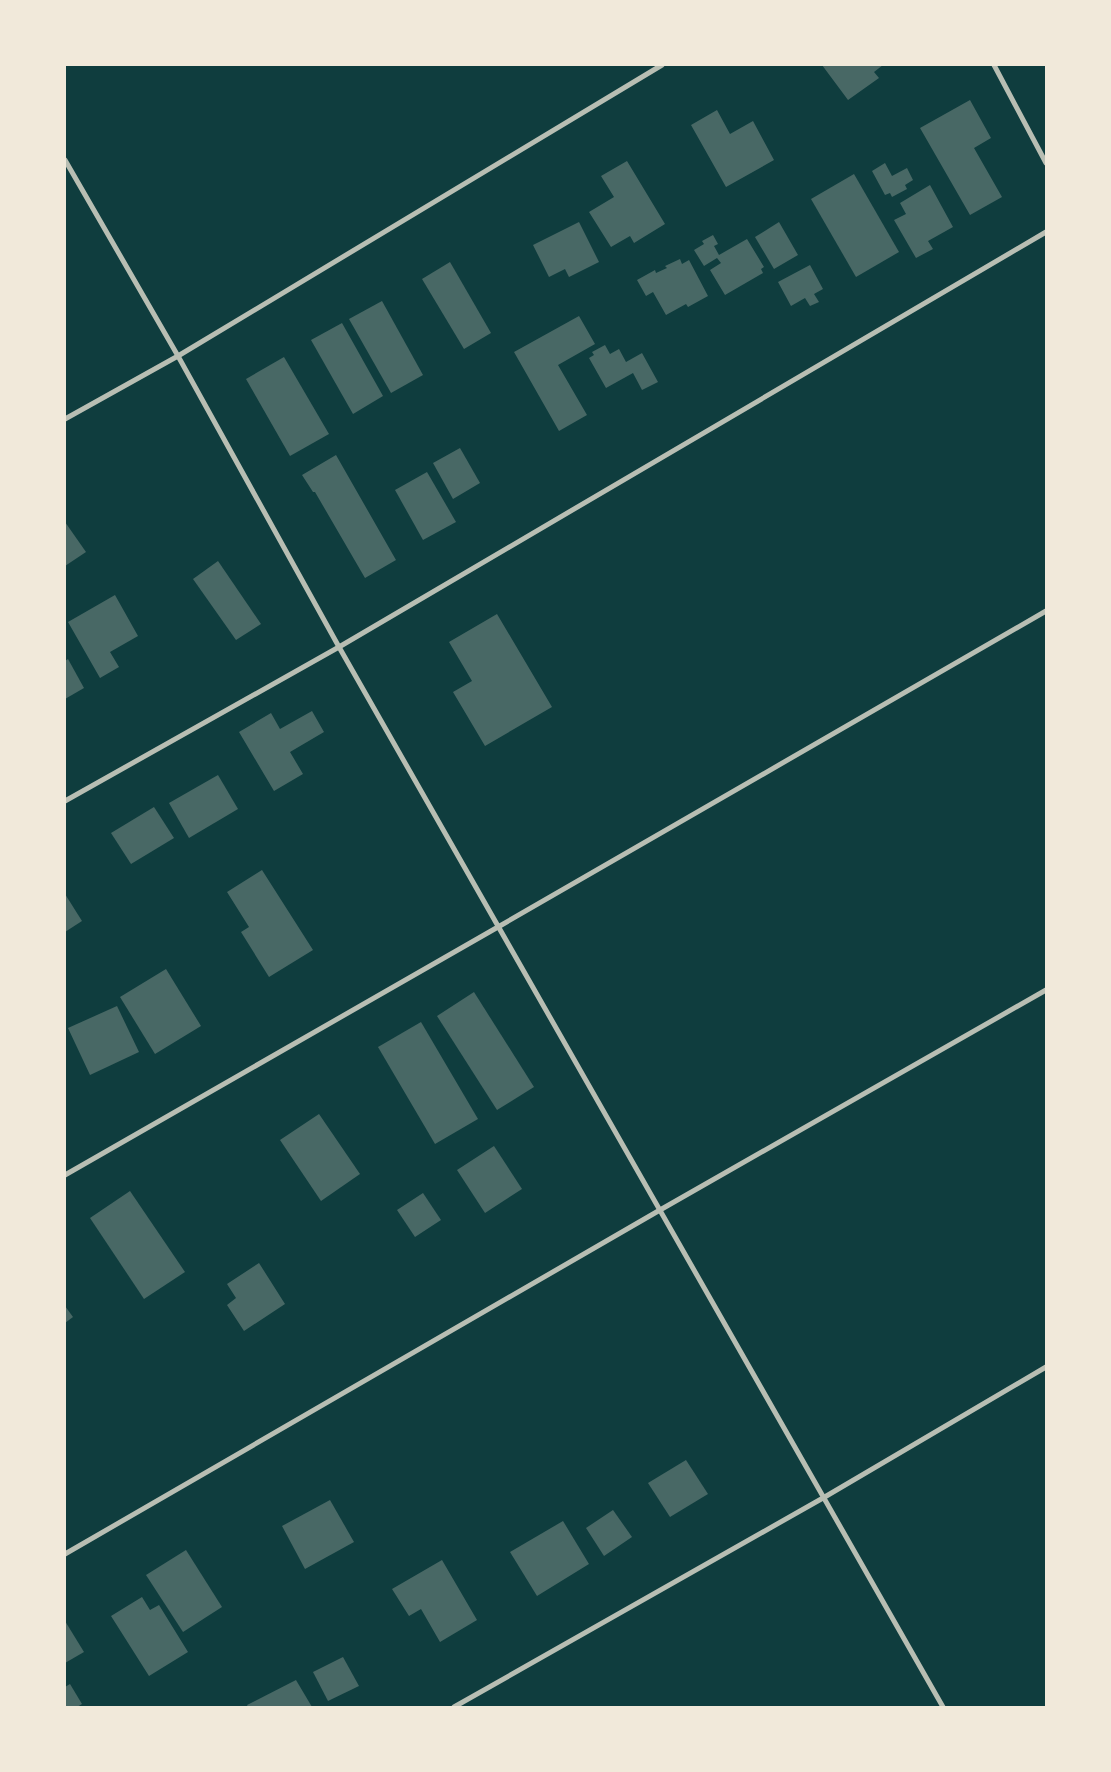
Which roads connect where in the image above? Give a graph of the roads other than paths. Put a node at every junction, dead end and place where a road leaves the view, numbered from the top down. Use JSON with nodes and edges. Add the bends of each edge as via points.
{"nodes":[{"id":1,"x":662,"y":65,"type":"edge"},
{"id":2,"x":994,"y":65,"type":"edge"},
{"id":3,"x":65,"y":160,"type":"edge"},
{"id":4,"x":1046,"y":163,"type":"edge"},
{"id":5,"x":1046,"y":232,"type":"edge"},
{"id":6,"x":178,"y":356,"type":"junction"},
{"id":7,"x":65,"y":419,"type":"edge"},
{"id":8,"x":1046,"y":611,"type":"edge"},
{"id":9,"x":339,"y":647,"type":"junction"},
{"id":10,"x":65,"y":801,"type":"edge"},
{"id":11,"x":498,"y":927,"type":"junction"},
{"id":12,"x":1046,"y":990,"type":"edge"},
{"id":13,"x":65,"y":1174,"type":"edge"},
{"id":14,"x":660,"y":1210,"type":"junction"},
{"id":15,"x":1046,"y":1367,"type":"edge"},
{"id":16,"x":823,"y":1498,"type":"junction"},
{"id":17,"x":65,"y":1554,"type":"edge"},
{"id":18,"x":454,"y":1707,"type":"edge"},
{"id":19,"x":943,"y":1707,"type":"edge"}],
"edges":[{"from":1,"to":6,"type":"street"},
{"from":2,"to":4,"type":"street"},
{"from":3,"to":6,"type":"street"},
{"from":5,"to":9,"type":"street"},
{"from":6,"to":7,"type":"street"},
{"from":6,"to":9,"type":"street"},
{"from":8,"to":11,"type":"street"},
{"from":9,"to":10,"type":"street"},
{"from":9,"to":11,"type":"street"},
{"from":11,"to":13,"type":"street"},
{"from":11,"to":14,"type":"street"},
{"from":12,"to":14,"type":"street"},
{"from":14,"to":16,"type":"street"},
{"from":14,"to":17,"type":"street"},
{"from":15,"to":16,"type":"street"},
{"from":16,"to":18,"type":"street"},
{"from":16,"to":19,"type":"street"}]}
